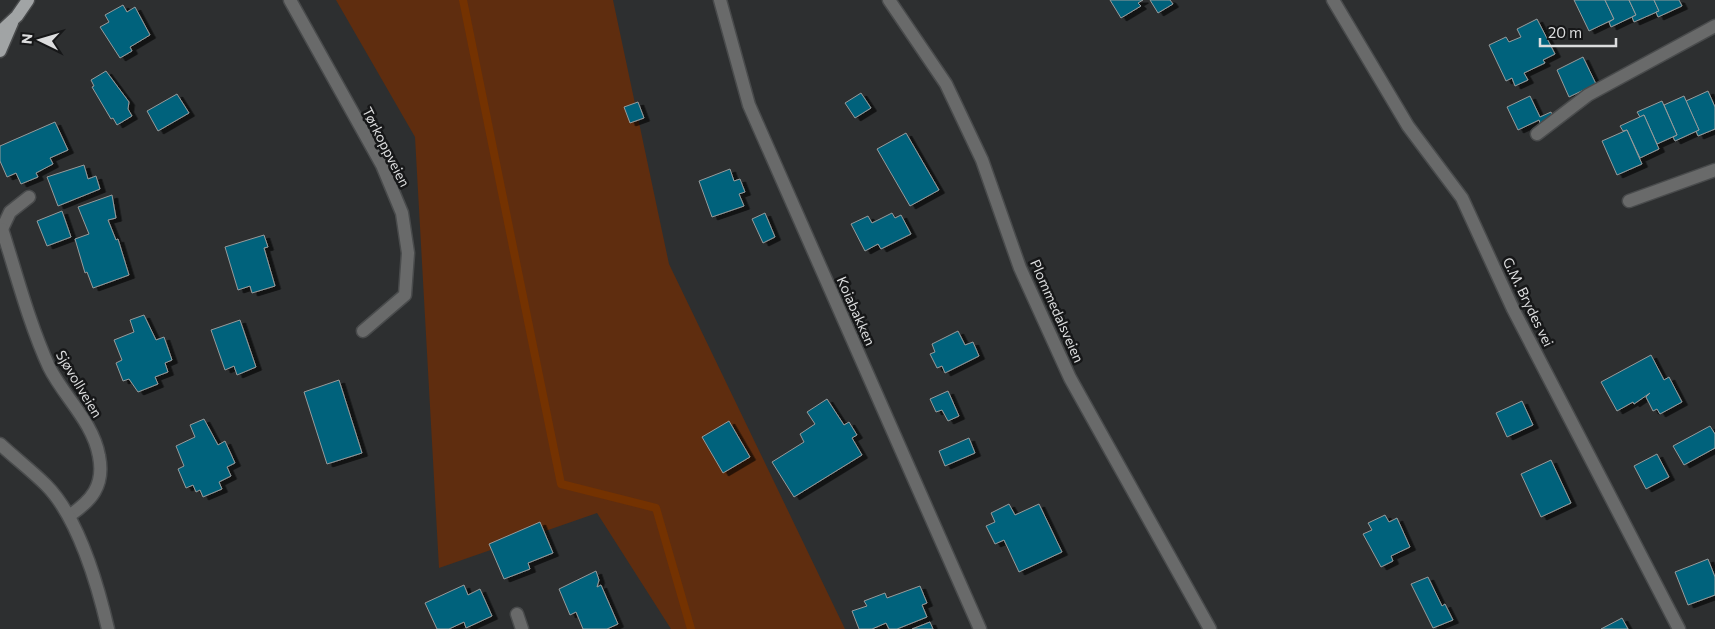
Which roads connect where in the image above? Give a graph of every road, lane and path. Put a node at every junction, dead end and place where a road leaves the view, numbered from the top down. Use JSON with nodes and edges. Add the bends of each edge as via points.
{"nodes":[{"id":1,"x":28,"y":0,"type":"edge"},
{"id":2,"x":290,"y":0,"type":"edge"},
{"id":3,"x":720,"y":0,"type":"edge"},
{"id":4,"x":889,"y":0,"type":"edge"},
{"id":5,"x":1333,"y":0,"type":"edge"},
{"id":6,"x":13,"y":20,"type":"junction"},
{"id":7,"x":1715,"y":26,"type":"edge"},
{"id":8,"x":0,"y":32,"type":"edge"},
{"id":9,"x":0,"y":50,"type":"edge"},
{"id":10,"x":1537,"y":134,"type":"dead end"},
{"id":11,"x":1715,"y":170,"type":"edge"},
{"id":12,"x":29,"y":197,"type":"dead end"},
{"id":13,"x":1629,"y":201,"type":"dead end"},
{"id":14,"x":363,"y":332,"type":"dead end"},
{"id":15,"x":0,"y":444,"type":"edge"},
{"id":16,"x":69,"y":516,"type":"junction"},
{"id":17,"x":517,"y":614,"type":"dead end"},
{"id":18,"x":108,"y":629,"type":"edge"},
{"id":19,"x":522,"y":629,"type":"edge"},
{"id":20,"x":980,"y":629,"type":"edge"},
{"id":21,"x":1210,"y":629,"type":"edge"},
{"id":22,"x":1679,"y":629,"type":"edge"}],
"edges":[{"from":1,"to":6,"type":"main road"},
{"from":2,"to":14,"type":"street","name":"Tørkoppveien","via":[[382,165],[402,213],[408,252],[405,295]]},
{"from":3,"to":20,"type":"street","name":"Koiabakken","via":[[749,104]]},
{"from":4,"to":21,"type":"street","name":"Plommedalsveien","via":[[946,84],[982,160],[1020,268],[1070,378]]},
{"from":5,"to":22,"type":"street","name":"G.M. Brydes vei","via":[[1408,126],[1462,198],[1513,309]]},
{"from":6,"to":8,"type":"main road"},
{"from":6,"to":9,"type":"main road"},
{"from":7,"to":10,"type":"street","via":[[1588,95]]},
{"from":11,"to":13,"type":"street"},
{"from":12,"to":16,"type":"street","name":"Sjøvollveien","via":[[10,212],[2,229],[34,333],[50,369],[86,426],[100,457],[93,497]]},
{"from":15,"to":16,"type":"street","via":[[47,486]]},
{"from":16,"to":18,"type":"street","via":[[99,591]]},
{"from":17,"to":19,"type":"street"}]}
